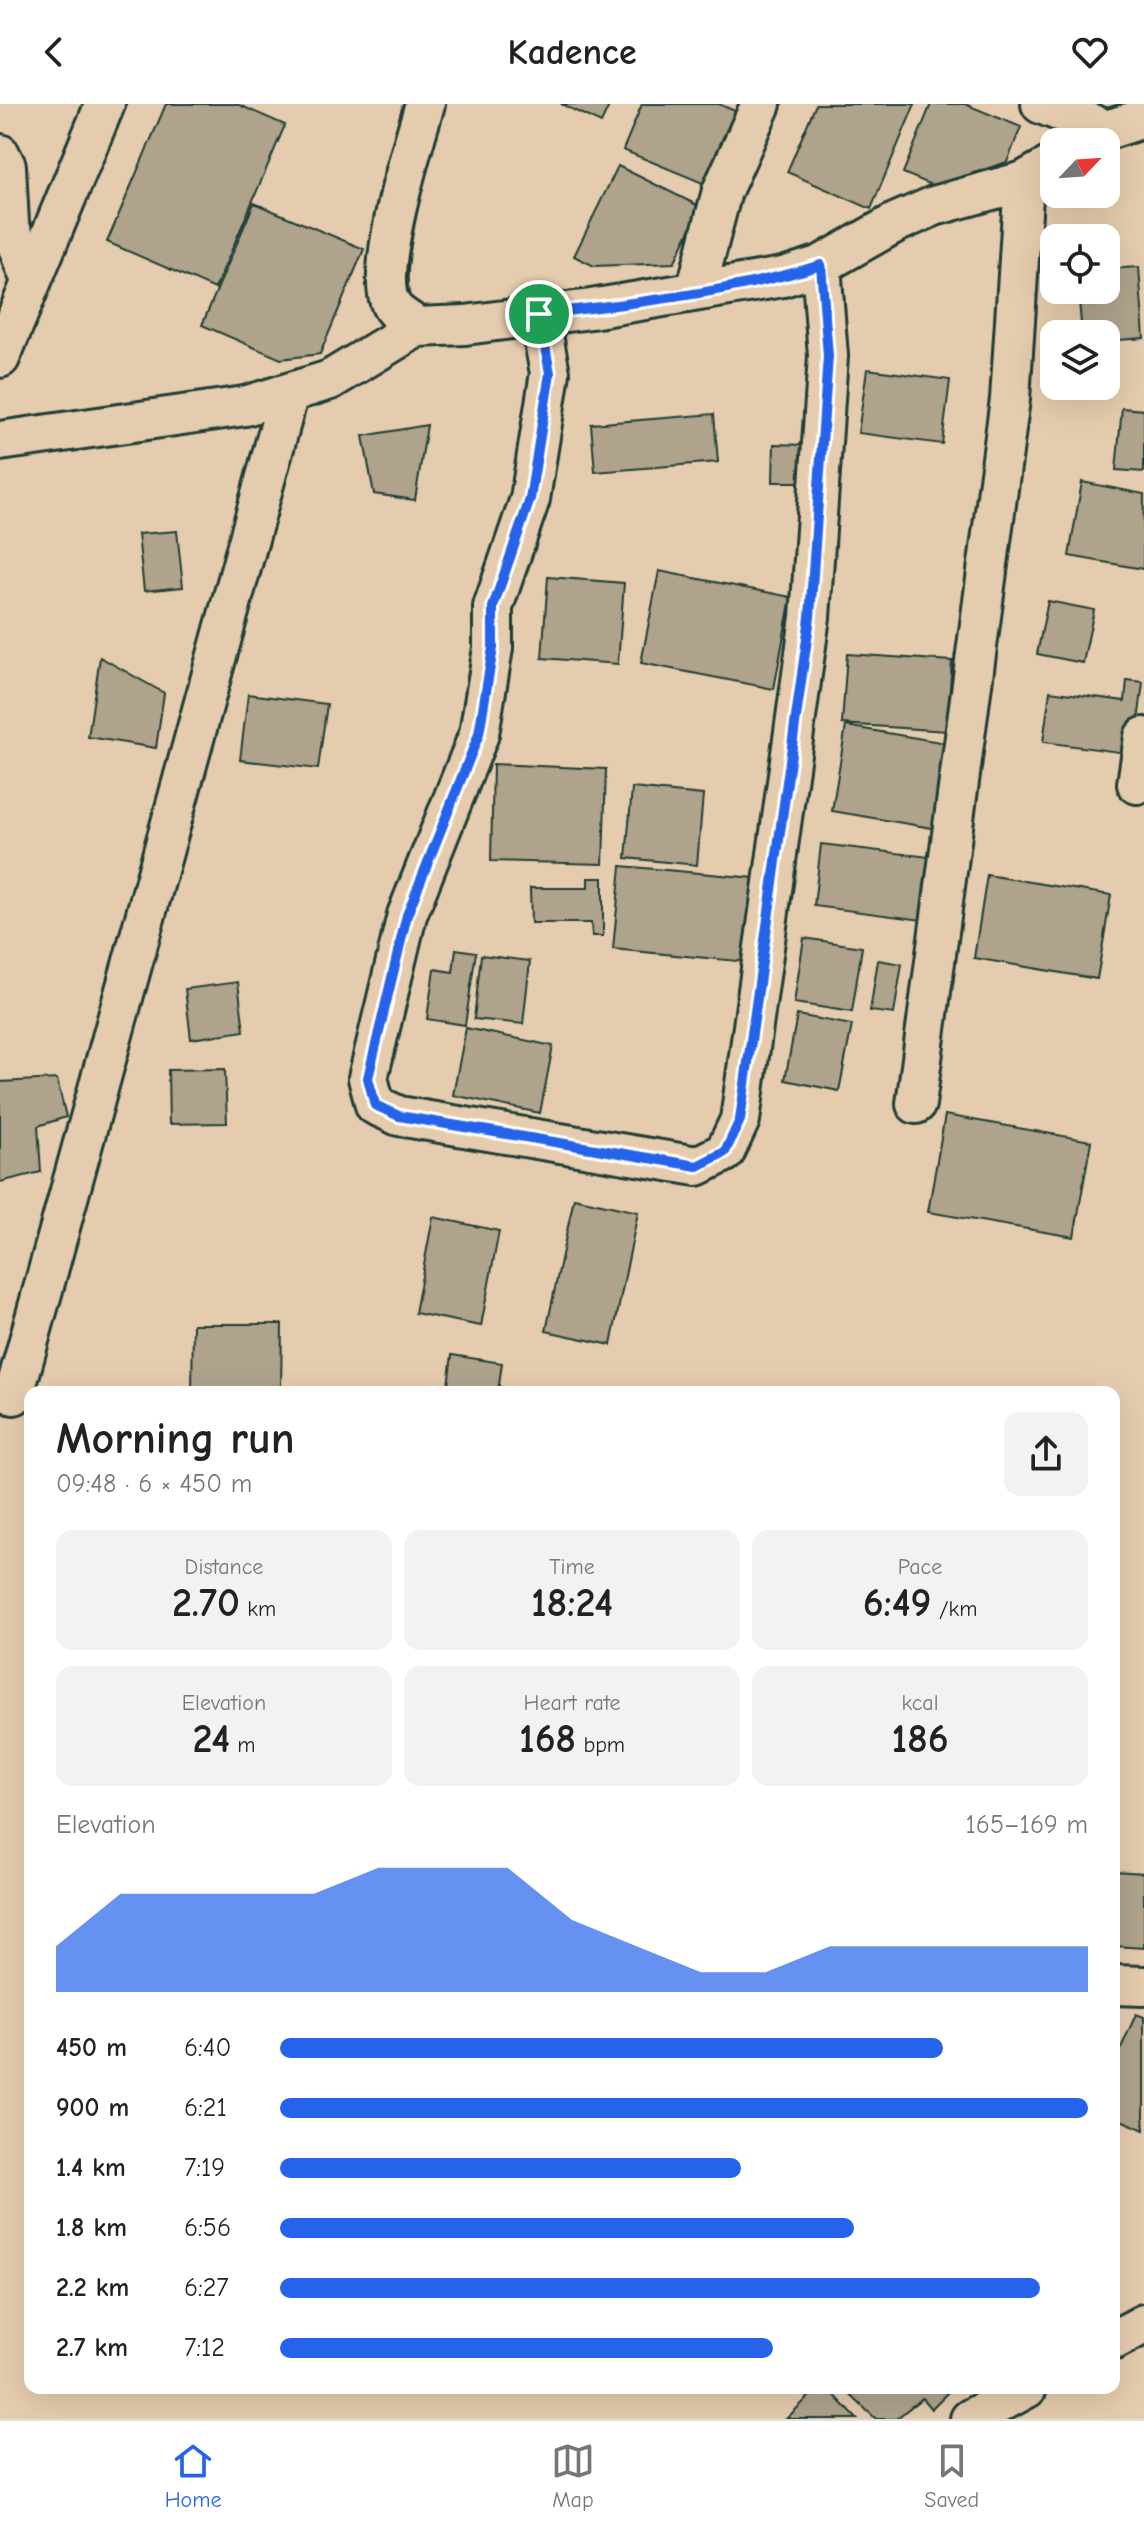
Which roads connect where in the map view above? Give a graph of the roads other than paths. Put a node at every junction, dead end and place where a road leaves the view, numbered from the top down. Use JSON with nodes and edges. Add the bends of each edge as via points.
{"nodes":[{"id":1,"x":105,"y":104,"type":"edge"},
{"id":2,"x":425,"y":104,"type":"edge"},
{"id":3,"x":761,"y":104,"type":"edge"},
{"id":4,"x":1041,"y":104,"type":"edge"},
{"id":5,"x":1144,"y":118,"type":"edge"},
{"id":6,"x":1084,"y":128,"type":"edge"},
{"id":7,"x":1118,"y":128,"type":"edge"},
{"id":8,"x":0,"y":154,"type":"edge"},
{"id":9,"x":1039,"y":172,"type":"edge"},
{"id":10,"x":821,"y":265,"type":"junction"},
{"id":11,"x":31,"y":281,"type":"junction"},
{"id":12,"x":696,"y":291,"type":"junction"},
{"id":13,"x":539,"y":314,"type":"junction"},
{"id":14,"x":417,"y":327,"type":"junction"},
{"id":15,"x":0,"y":358,"type":"edge"},
{"id":16,"x":289,"y":393,"type":"junction"},
{"id":17,"x":0,"y":441,"type":"edge"},
{"id":18,"x":1144,"y":737,"type":"edge"},
{"id":19,"x":1137,"y":784,"type":"dead end"},
{"id":20,"x":916,"y":1104,"type":"dead end"},
{"id":21,"x":15,"y":1397,"type":"edge"},
{"id":22,"x":1120,"y":1985,"type":"edge"},
{"id":23,"x":1144,"y":1986,"type":"edge"},
{"id":24,"x":1144,"y":2324,"type":"edge"},
{"id":25,"x":1120,"y":2337,"type":"edge"},
{"id":26,"x":1016,"y":2394,"type":"edge"},
{"id":27,"x":970,"y":2419,"type":"edge"}],
"edges":[{"from":1,"to":11,"type":"street"},
{"from":2,"to":14,"type":"street","via":[[385,280],[392,307]]},
{"from":3,"to":12,"type":"street","via":[[722,191]]},
{"from":4,"to":6,"type":"street"},
{"from":5,"to":7,"type":"street"},
{"from":8,"to":11,"type":"street","via":[[6,166],[9,224]]},
{"from":9,"to":10,"type":"street","via":[[934,206]]},
{"from":9,"to":20,"type":"street"},
{"from":10,"to":12,"type":"street","via":[[783,277]]},
{"from":10,"to":13,"type":"street","via":[[828,356],[810,617],[740,1120],[725,1152],[697,1166],[399,1116],[375,1105],[368,1078],[407,915],[479,734],[493,648],[493,607],[530,499],[547,398],[550,373]]},
{"from":11,"to":15,"type":"street"},
{"from":12,"to":13,"type":"street"},
{"from":13,"to":14,"type":"street"},
{"from":14,"to":16,"type":"street","via":[[330,380]]},
{"from":16,"to":17,"type":"street","via":[[245,406]]},
{"from":16,"to":21,"type":"street"},
{"from":18,"to":19,"type":"street"},
{"from":22,"to":23,"type":"street"},
{"from":24,"to":25,"type":"street"},
{"from":26,"to":27,"type":"street"}]}
